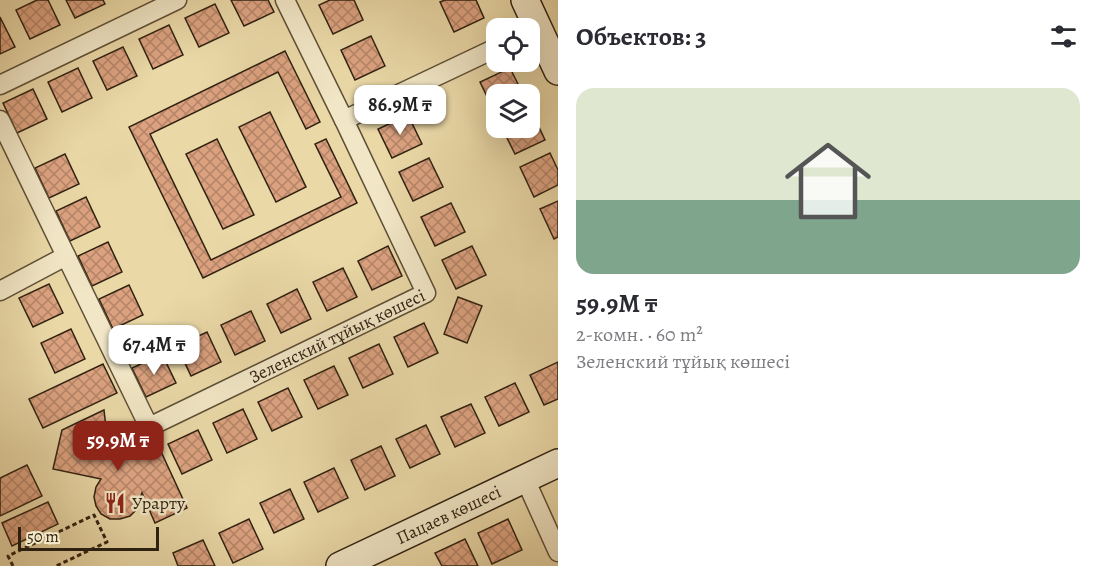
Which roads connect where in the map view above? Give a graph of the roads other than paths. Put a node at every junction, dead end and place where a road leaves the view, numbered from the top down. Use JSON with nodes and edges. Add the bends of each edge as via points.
{"nodes":[{"id":1,"x":177,"y":0,"type":"edge"},
{"id":2,"x":285,"y":0,"type":"edge"},
{"id":3,"x":525,"y":0,"type":"edge"},
{"id":4,"x":530,"y":18,"type":"edge"},
{"id":5,"x":540,"y":41,"type":"edge"},
{"id":6,"x":486,"y":53,"type":"edge"},
{"id":7,"x":558,"y":71,"type":"edge"},
{"id":8,"x":0,"y":85,"type":"edge"},
{"id":9,"x":0,"y":120,"type":"edge"},
{"id":10,"x":344,"y":120,"type":"junction"},
{"id":11,"x":66,"y":256,"type":"junction"},
{"id":12,"x":0,"y":291,"type":"edge"},
{"id":13,"x":558,"y":463,"type":"edge"},
{"id":14,"x":525,"y":479,"type":"junction"},
{"id":15,"x":558,"y":552,"type":"edge"},
{"id":16,"x":340,"y":566,"type":"edge"}],
"edges":[{"from":1,"to":8,"type":"street"},
{"from":2,"to":10,"type":"street","name":"Зеленский тұйық көшесі"},
{"from":3,"to":4,"type":"main road"},
{"from":5,"to":7,"type":"main road"},
{"from":6,"to":10,"type":"street"},
{"from":9,"to":11,"type":"street","name":"Зеленский тұйық көшесі"},
{"from":10,"to":11,"type":"street","name":"Зеленский тұйық көшесі","via":[[426,293],[149,427]]},
{"from":11,"to":12,"type":"street"},
{"from":13,"to":14,"type":"main road","name":"Пацаев көшесі"},
{"from":14,"to":15,"type":"street"},
{"from":14,"to":16,"type":"main road","name":"Пацаев көшесі"}]}
